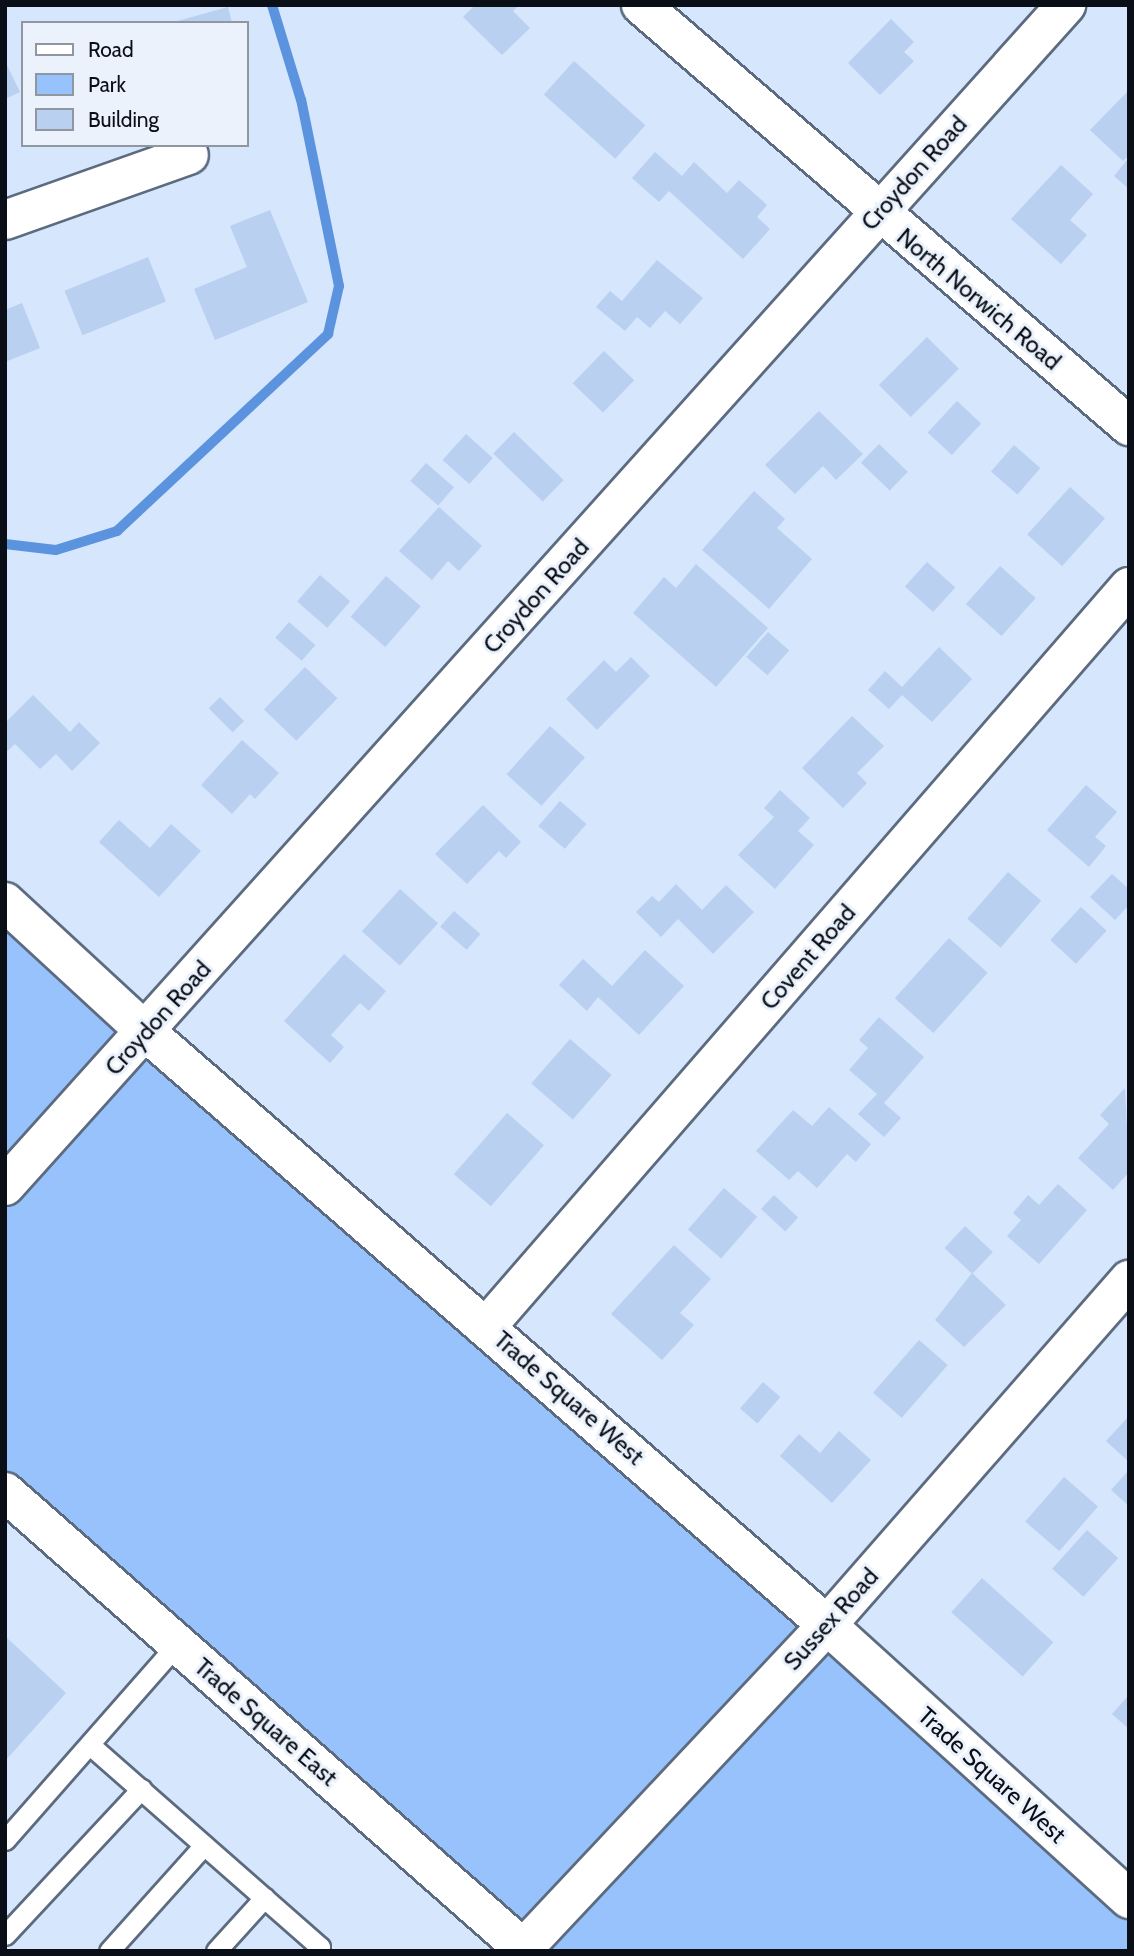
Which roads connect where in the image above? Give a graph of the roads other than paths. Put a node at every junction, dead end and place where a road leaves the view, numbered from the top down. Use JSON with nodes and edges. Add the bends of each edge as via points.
{"nodes":[{"id":1,"x":641,"y":5,"type":"edge"},
{"id":2,"x":1066,"y":5,"type":"edge"},
{"id":3,"x":189,"y":155,"type":"dead end"},
{"id":4,"x":878,"y":213,"type":"junction"},
{"id":5,"x":5,"y":220,"type":"edge"},
{"id":6,"x":1129,"y":426,"type":"edge"},
{"id":7,"x":1129,"y":587,"type":"edge"},
{"id":8,"x":5,"y":902,"type":"edge"},
{"id":9,"x":146,"y":1032,"type":"junction"},
{"id":10,"x":5,"y":1186,"type":"edge"},
{"id":11,"x":1129,"y":1280,"type":"edge"},
{"id":12,"x":487,"y":1326,"type":"junction"},
{"id":13,"x":5,"y":1492,"type":"edge"},
{"id":14,"x":827,"y":1625,"type":"junction"},
{"id":15,"x":177,"y":1644,"type":"junction"},
{"id":16,"x":90,"y":1745,"type":"junction"},
{"id":17,"x":141,"y":1789,"type":"junction"},
{"id":18,"x":5,"y":1840,"type":"edge"},
{"id":19,"x":204,"y":1845,"type":"junction"},
{"id":20,"x":264,"y":1898,"type":"junction"},
{"id":21,"x":1129,"y":1899,"type":"edge"},
{"id":22,"x":8,"y":1926,"type":"edge"},
{"id":23,"x":318,"y":1949,"type":"edge"},
{"id":24,"x":524,"y":1950,"type":"edge"},
{"id":25,"x":109,"y":1951,"type":"edge"},
{"id":26,"x":216,"y":1951,"type":"edge"}],
"edges":[{"from":1,"to":4,"type":"street","name":"North Norwich Road"},
{"from":2,"to":4,"type":"street","name":"Croydon Road"},
{"from":3,"to":5,"type":"street"},
{"from":4,"to":6,"type":"street","name":"North Norwich Road"},
{"from":4,"to":9,"type":"street","name":"Croydon Road"},
{"from":7,"to":12,"type":"street","name":"Covent Road"},
{"from":8,"to":9,"type":"street","name":"Trade Square West"},
{"from":9,"to":10,"type":"street","name":"Croydon Road"},
{"from":9,"to":12,"type":"street","name":"Trade Square West"},
{"from":11,"to":14,"type":"street","name":"Sussex Road"},
{"from":12,"to":14,"type":"street","name":"Trade Square West"},
{"from":13,"to":15,"type":"street","name":"Trade Square East"},
{"from":14,"to":21,"type":"street","name":"Trade Square West"},
{"from":14,"to":24,"type":"street","name":"Sussex Road"},
{"from":15,"to":16,"type":"lane"},
{"from":15,"to":24,"type":"street","name":"Trade Square East"},
{"from":16,"to":17,"type":"lane"},
{"from":16,"to":18,"type":"lane"},
{"from":17,"to":19,"type":"lane"},
{"from":17,"to":22,"type":"lane"},
{"from":19,"to":20,"type":"lane"},
{"from":19,"to":25,"type":"lane"},
{"from":20,"to":23,"type":"lane"},
{"from":20,"to":26,"type":"lane"}]}
